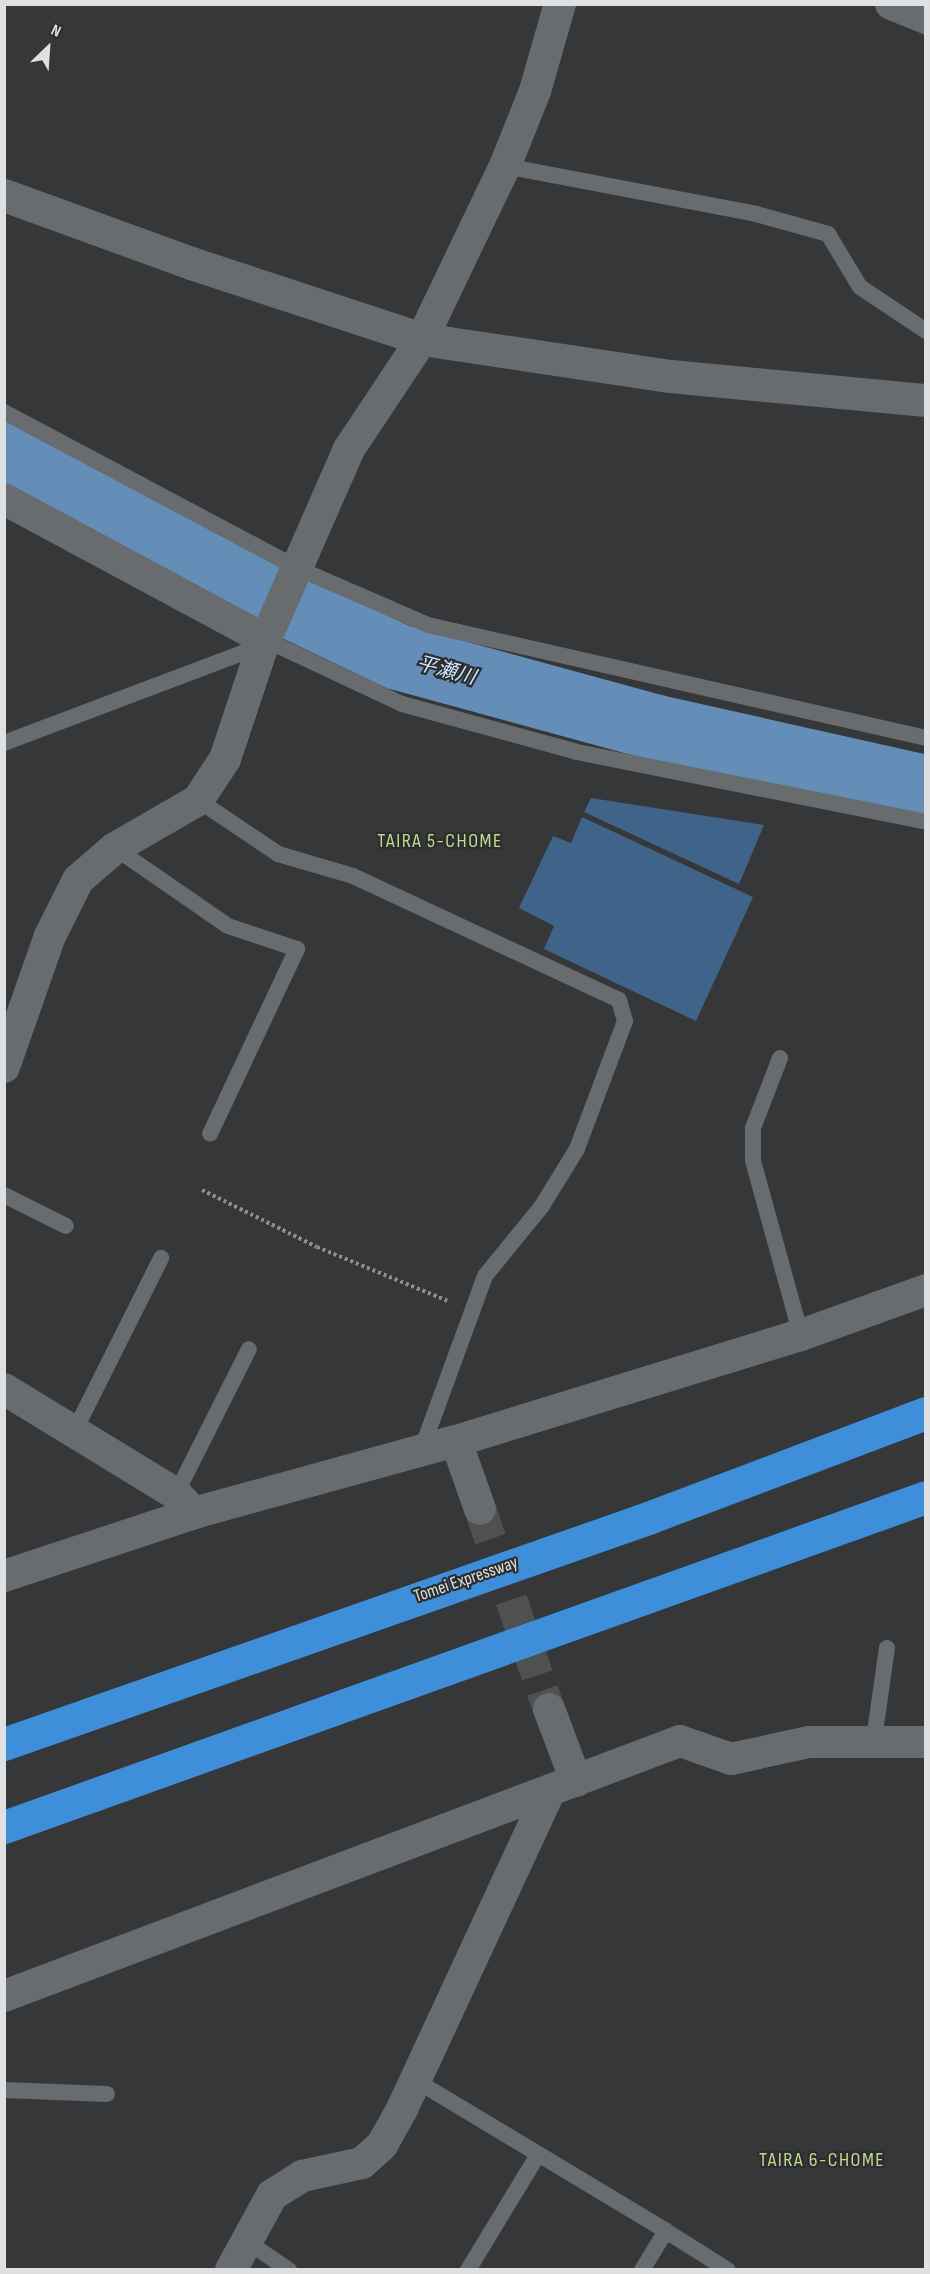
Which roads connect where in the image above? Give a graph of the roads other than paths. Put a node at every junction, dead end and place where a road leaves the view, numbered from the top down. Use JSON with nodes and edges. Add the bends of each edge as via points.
{"nodes":[{"id":1,"x":560,"y":4,"type":"edge"},
{"id":2,"x":891,"y":4,"type":"edge"},
{"id":3,"x":926,"y":18,"type":"edge"},
{"id":4,"x":505,"y":166,"type":"junction"},
{"id":5,"x":4,"y":195,"type":"edge"},
{"id":6,"x":926,"y":331,"type":"edge"},
{"id":7,"x":422,"y":339,"type":"junction"},
{"id":8,"x":926,"y":400,"type":"edge"},
{"id":9,"x":4,"y":412,"type":"edge"},
{"id":10,"x":4,"y":499,"type":"edge"},
{"id":11,"x":297,"y":568,"type":"junction"},
{"id":12,"x":265,"y":643,"type":"junction"},
{"id":13,"x":926,"y":738,"type":"edge"},
{"id":14,"x":4,"y":743,"type":"edge"},
{"id":15,"x":198,"y":800,"type":"junction"},
{"id":16,"x":926,"y":822,"type":"edge"},
{"id":17,"x":115,"y":848,"type":"junction"},
{"id":18,"x":780,"y":1058,"type":"dead end"},
{"id":19,"x":4,"y":1067,"type":"edge"},
{"id":20,"x":210,"y":1134,"type":"dead end"},
{"id":21,"x":4,"y":1195,"type":"edge"},
{"id":22,"x":66,"y":1226,"type":"dead end"},
{"id":23,"x":161,"y":1258,"type":"dead end"},
{"id":24,"x":926,"y":1290,"type":"edge"},
{"id":25,"x":801,"y":1335,"type":"junction"},
{"id":26,"x":249,"y":1349,"type":"dead end"},
{"id":27,"x":4,"y":1389,"type":"edge"},
{"id":28,"x":926,"y":1413,"type":"edge"},
{"id":29,"x":73,"y":1434,"type":"junction"},
{"id":30,"x":456,"y":1441,"type":"junction"},
{"id":31,"x":421,"y":1451,"type":"junction"},
{"id":32,"x":926,"y":1497,"type":"edge"},
{"id":33,"x":185,"y":1504,"type":"junction"},
{"id":34,"x":480,"y":1509,"type":"tunnel mouth"},
{"id":35,"x":4,"y":1576,"type":"edge"},
{"id":36,"x":887,"y":1648,"type":"dead end"},
{"id":37,"x":549,"y":1709,"type":"tunnel mouth"},
{"id":38,"x":874,"y":1739,"type":"junction"},
{"id":39,"x":926,"y":1742,"type":"edge"},
{"id":40,"x":4,"y":1744,"type":"edge"},
{"id":41,"x":563,"y":1787,"type":"junction"},
{"id":42,"x":4,"y":1827,"type":"edge"},
{"id":43,"x":4,"y":1996,"type":"edge"},
{"id":44,"x":415,"y":2080,"type":"junction"},
{"id":45,"x":4,"y":2090,"type":"edge"},
{"id":46,"x":107,"y":2094,"type":"dead end"},
{"id":47,"x":538,"y":2155,"type":"junction"},
{"id":48,"x":666,"y":2231,"type":"junction"},
{"id":49,"x":246,"y":2241,"type":"junction"},
{"id":50,"x":231,"y":2270,"type":"edge"},
{"id":51,"x":290,"y":2270,"type":"edge"},
{"id":52,"x":468,"y":2270,"type":"edge"},
{"id":53,"x":642,"y":2270,"type":"edge"},
{"id":54,"x":728,"y":2270,"type":"edge"}],
"edges":[{"from":1,"to":4,"type":"street","via":[[535,91]]},
{"from":2,"to":3,"type":"street"},
{"from":4,"to":6,"type":"lane","via":[[756,214],[828,234],[860,287]]},
{"from":4,"to":7,"type":"street"},
{"from":5,"to":7,"type":"street","via":[[191,263]]},
{"from":7,"to":8,"type":"street","via":[[670,376]]},
{"from":7,"to":11,"type":"street","via":[[349,449]]},
{"from":9,"to":11,"type":"lane"},
{"from":10,"to":12,"type":"street"},
{"from":11,"to":12,"type":"street"},
{"from":11,"to":13,"type":"lane","via":[[428,625]]},
{"from":12,"to":14,"type":"lane"},
{"from":12,"to":15,"type":"street","via":[[225,759]]},
{"from":12,"to":16,"type":"lane","via":[[402,704],[577,752]]},
{"from":15,"to":17,"type":"street"},
{"from":15,"to":31,"type":"lane","via":[[279,854],[353,876],[619,1000],[625,1022],[577,1149],[542,1206],[485,1276]]},
{"from":17,"to":19,"type":"street","via":[[78,880],[50,936]]},
{"from":17,"to":20,"type":"lane","via":[[228,926],[297,949]]},
{"from":18,"to":25,"type":"lane","via":[[753,1128],[753,1161]]},
{"from":21,"to":22,"type":"lane"},
{"from":23,"to":29,"type":"lane"},
{"from":24,"to":25,"type":"street"},
{"from":25,"to":30,"type":"street"},
{"from":26,"to":33,"type":"lane"},
{"from":27,"to":29,"type":"street"},
{"from":28,"to":40,"type":"highway","name":"Tomei Expressway","via":[[648,1518]]},
{"from":29,"to":33,"type":"street"},
{"from":30,"to":31,"type":"street"},
{"from":30,"to":34,"type":"street"},
{"from":31,"to":33,"type":"street"},
{"from":32,"to":42,"type":"highway"},
{"from":33,"to":35,"type":"street"},
{"from":36,"to":38,"type":"lane"},
{"from":37,"to":41,"type":"street"},
{"from":38,"to":39,"type":"street"},
{"from":38,"to":41,"type":"street","via":[[809,1742],[731,1759],[681,1741]]},
{"from":41,"to":43,"type":"street"},
{"from":41,"to":44,"type":"street"},
{"from":44,"to":47,"type":"lane"},
{"from":44,"to":49,"type":"street","via":[[382,2145],[362,2163],[302,2176],[272,2195]]},
{"from":45,"to":46,"type":"lane"},
{"from":47,"to":48,"type":"lane"},
{"from":47,"to":52,"type":"lane"},
{"from":48,"to":53,"type":"lane"},
{"from":48,"to":54,"type":"lane"},
{"from":49,"to":50,"type":"street"},
{"from":49,"to":51,"type":"lane"}]}
